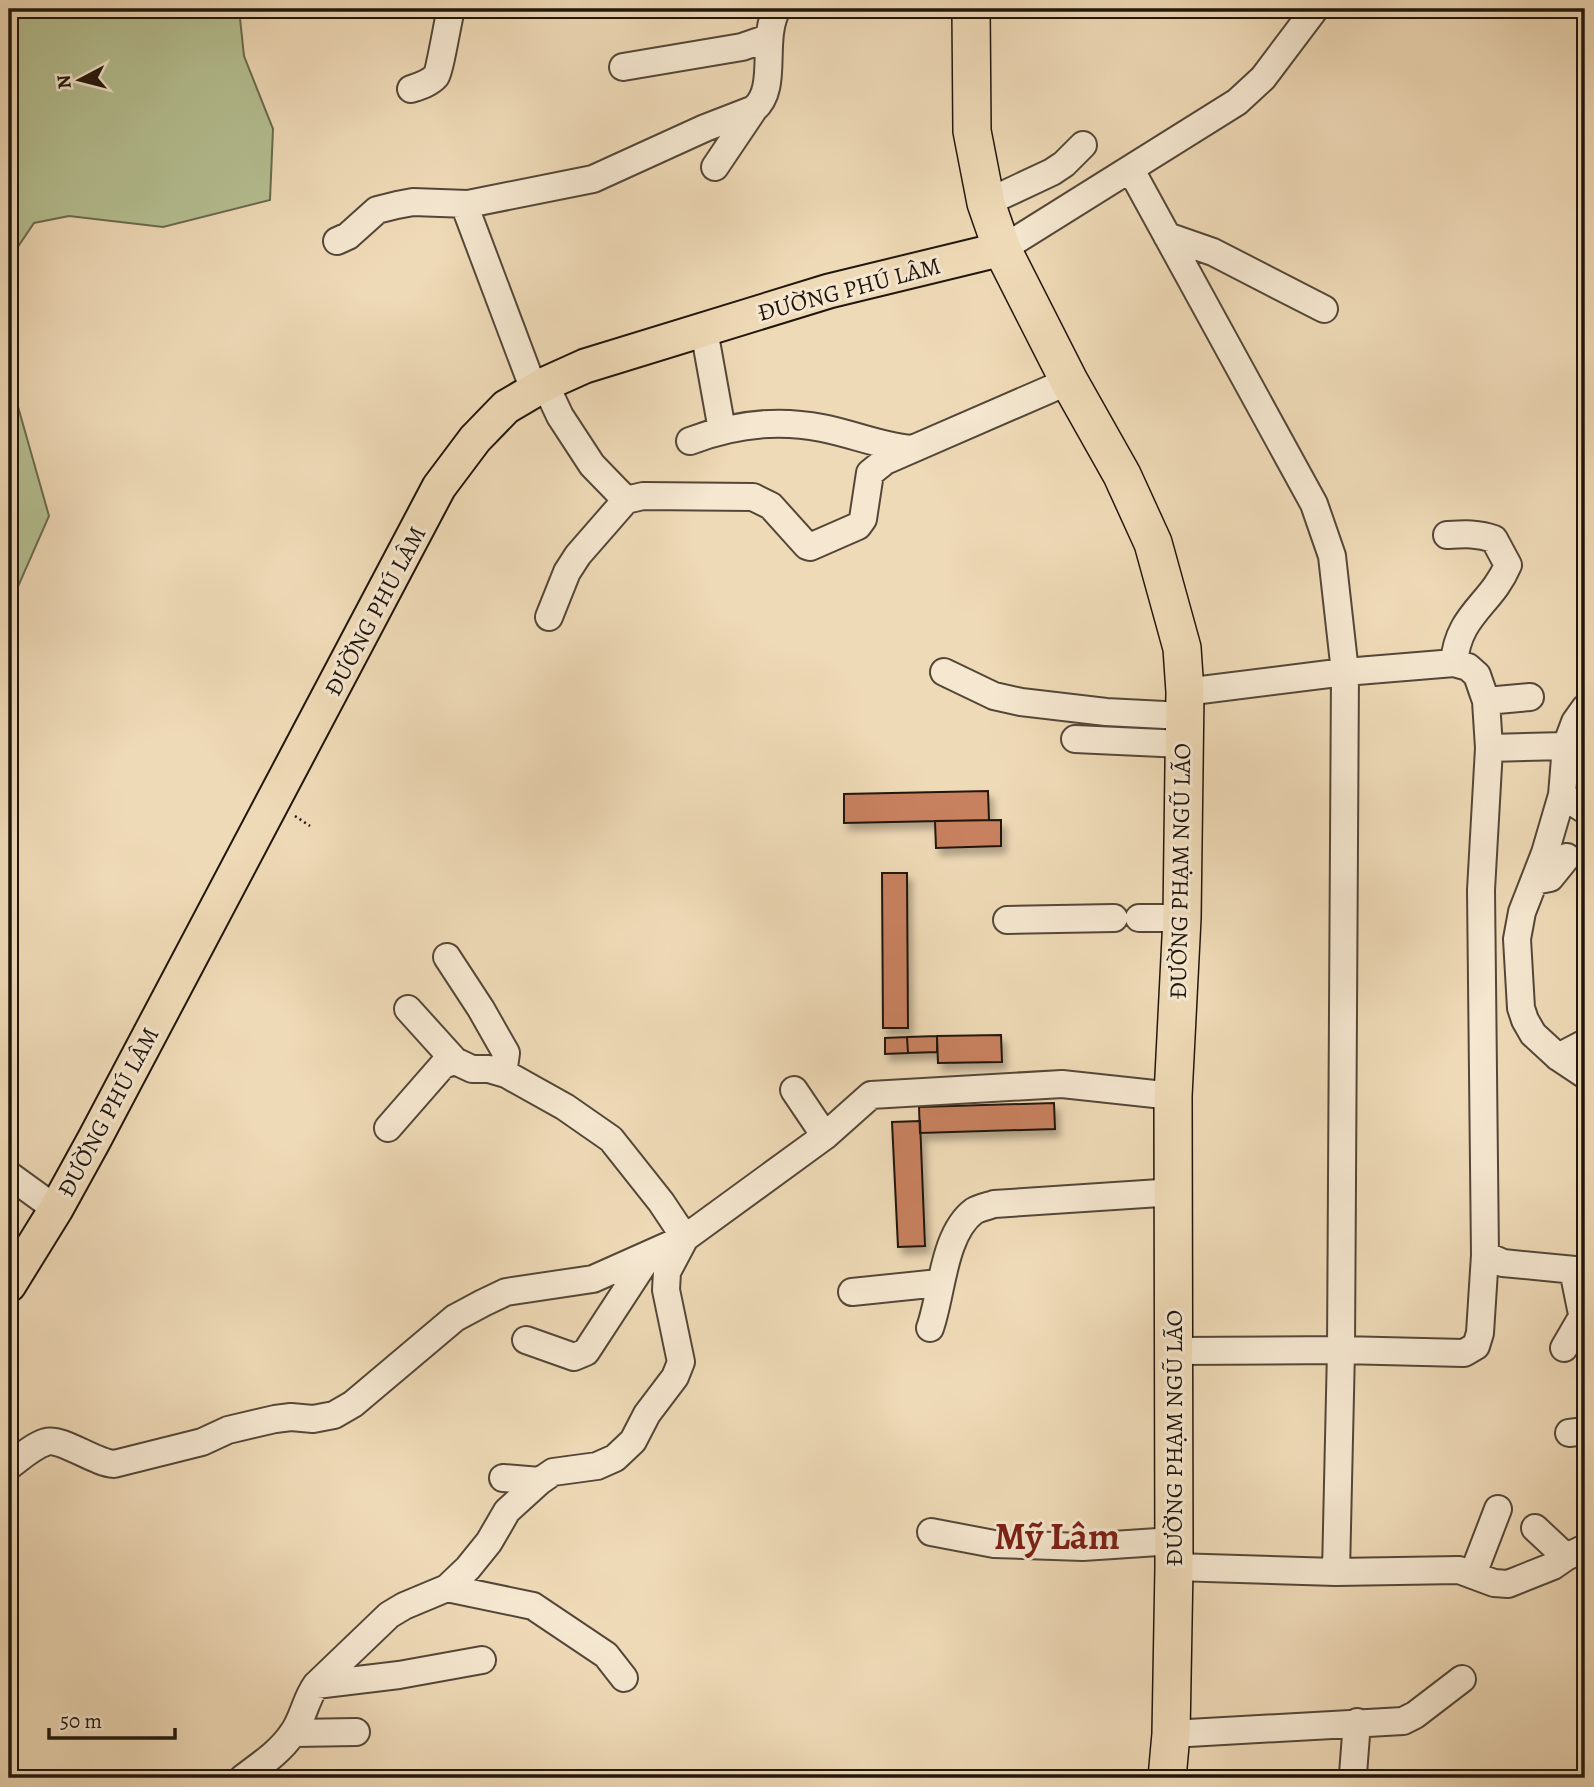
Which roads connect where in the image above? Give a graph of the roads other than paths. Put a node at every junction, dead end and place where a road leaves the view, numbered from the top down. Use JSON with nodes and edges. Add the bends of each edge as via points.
{"nodes":[{"id":1,"x":451,"y":9,"type":"edge"},
{"id":2,"x":776,"y":9,"type":"edge"},
{"id":3,"x":971,"y":9,"type":"edge"},
{"id":4,"x":1315,"y":9,"type":"edge"},
{"id":5,"x":768,"y":38,"type":"junction"},
{"id":6,"x":623,"y":67,"type":"dead end"},
{"id":7,"x":411,"y":89,"type":"dead end"},
{"id":8,"x":754,"y":109,"type":"junction"},
{"id":9,"x":1083,"y":145,"type":"dead end"},
{"id":10,"x":715,"y":167,"type":"dead end"},
{"id":11,"x":1131,"y":170,"type":"junction"},
{"id":12,"x":986,"y":203,"type":"junction"},
{"id":13,"x":468,"y":204,"type":"junction"},
{"id":14,"x":1167,"y":236,"type":"junction"},
{"id":15,"x":337,"y":241,"type":"dead end"},
{"id":16,"x":1002,"y":249,"type":"junction"},
{"id":17,"x":1324,"y":309,"type":"dead end"},
{"id":18,"x":704,"y":330,"type":"junction"},
{"id":19,"x":1069,"y":381,"type":"junction"},
{"id":20,"x":539,"y":387,"type":"junction"},
{"id":21,"x":722,"y":430,"type":"junction"},
{"id":22,"x":690,"y":441,"type":"dead end"},
{"id":23,"x":911,"y":449,"type":"junction"},
{"id":24,"x":626,"y":500,"type":"junction"},
{"id":25,"x":1447,"y":535,"type":"dead end"},
{"id":26,"x":549,"y":617,"type":"dead end"},
{"id":27,"x":1454,"y":663,"type":"junction"},
{"id":28,"x":944,"y":672,"type":"dead end"},
{"id":29,"x":1345,"y":672,"type":"junction"},
{"id":30,"x":1530,"y":697,"type":"dead end"},
{"id":31,"x":1486,"y":701,"type":"junction"},
{"id":32,"x":1585,"y":708,"type":"edge"},
{"id":33,"x":1184,"y":717,"type":"junction"},
{"id":34,"x":1075,"y":739,"type":"dead end"},
{"id":35,"x":1566,"y":746,"type":"junction"},
{"id":36,"x":1489,"y":748,"type":"junction"},
{"id":37,"x":1562,"y":795,"type":"junction"},
{"id":38,"x":1585,"y":810,"type":"edge"},
{"id":39,"x":1567,"y":857,"type":"dead end"},
{"id":40,"x":1534,"y":881,"type":"junction"},
{"id":41,"x":1182,"y":918,"type":"junction"},
{"id":42,"x":1007,"y":920,"type":"dead end"},
{"id":43,"x":447,"y":957,"type":"dead end"},
{"id":44,"x":408,"y":1009,"type":"dead end"},
{"id":45,"x":1585,"y":1043,"type":"edge"},
{"id":46,"x":1558,"y":1057,"type":"junction"},
{"id":47,"x":455,"y":1061,"type":"junction"},
{"id":48,"x":499,"y":1072,"type":"junction"},
{"id":49,"x":1585,"y":1075,"type":"edge"},
{"id":50,"x":794,"y":1090,"type":"dead end"},
{"id":51,"x":1173,"y":1096,"type":"junction"},
{"id":52,"x":388,"y":1128,"type":"dead end"},
{"id":53,"x":825,"y":1136,"type":"junction"},
{"id":54,"x":9,"y":1175,"type":"edge"},
{"id":55,"x":1175,"y":1192,"type":"junction"},
{"id":56,"x":56,"y":1209,"type":"junction"},
{"id":57,"x":685,"y":1238,"type":"junction"},
{"id":58,"x":651,"y":1253,"type":"junction"},
{"id":59,"x":1485,"y":1255,"type":"junction"},
{"id":60,"x":1579,"y":1271,"type":"edge"},
{"id":61,"x":939,"y":1283,"type":"junction"},
{"id":62,"x":9,"y":1285,"type":"edge"},
{"id":63,"x":852,"y":1292,"type":"dead end"},
{"id":64,"x":1583,"y":1323,"type":"edge"},
{"id":65,"x":930,"y":1328,"type":"dead end"},
{"id":66,"x":526,"y":1340,"type":"dead end"},
{"id":67,"x":1564,"y":1348,"type":"dead end"},
{"id":68,"x":1341,"y":1350,"type":"junction"},
{"id":69,"x":1174,"y":1351,"type":"junction"},
{"id":70,"x":9,"y":1466,"type":"edge"},
{"id":71,"x":503,"y":1478,"type":"dead end"},
{"id":72,"x":540,"y":1481,"type":"junction"},
{"id":73,"x":1498,"y":1509,"type":"dead end"},
{"id":74,"x":1535,"y":1528,"type":"dead end"},
{"id":75,"x":931,"y":1532,"type":"dead end"},
{"id":76,"x":1575,"y":1552,"type":"edge"},
{"id":77,"x":1173,"y":1554,"type":"junction"},
{"id":78,"x":1336,"y":1572,"type":"junction"},
{"id":79,"x":1473,"y":1574,"type":"junction"},
{"id":80,"x":447,"y":1588,"type":"junction"},
{"id":81,"x":482,"y":1660,"type":"dead end"},
{"id":82,"x":624,"y":1678,"type":"dead end"},
{"id":83,"x":1462,"y":1679,"type":"dead end"},
{"id":84,"x":316,"y":1685,"type":"junction"},
{"id":85,"x":1357,"y":1722,"type":"junction"},
{"id":86,"x":356,"y":1732,"type":"dead end"},
{"id":87,"x":294,"y":1733,"type":"junction"},
{"id":88,"x":1171,"y":1734,"type":"junction"},
{"id":89,"x":1353,"y":1774,"type":"dead end"},
{"id":90,"x":243,"y":1778,"type":"edge"},
{"id":91,"x":1167,"y":1778,"type":"edge"}],
"edges":[{"from":1,"to":7,"type":"street","via":[[439,70],[428,83]]},
{"from":2,"to":5,"type":"street"},
{"from":3,"to":12,"type":"highway","name":"ĐƯỜNG PHẠM NGŨ LÃO","via":[[972,131]]},
{"from":4,"to":11,"type":"street","via":[[1263,78],[1237,102]]},
{"from":5,"to":6,"type":"street","via":[[757,44]]},
{"from":5,"to":8,"type":"street","via":[[768,87]]},
{"from":8,"to":10,"type":"street"},
{"from":8,"to":13,"type":"street","via":[[593,179]]},
{"from":9,"to":12,"type":"street","via":[[1052,172]]},
{"from":11,"to":14,"type":"street"},
{"from":11,"to":16,"type":"street"},
{"from":12,"to":16,"type":"highway","name":"ĐƯỜNG PHẠM NGŨ LÃO"},
{"from":13,"to":15,"type":"street","via":[[413,202],[377,210]]},
{"from":13,"to":20,"type":"street","via":[[467,212]]},
{"from":14,"to":17,"type":"street","via":[[1213,252]]},
{"from":14,"to":29,"type":"street","via":[[1314,505],[1332,556]]},
{"from":16,"to":18,"type":"main road","name":"ĐƯỜNG PHÚ LÂM","via":[[830,291]]},
{"from":16,"to":19,"type":"highway","name":"ĐƯỜNG PHẠM NGŨ LÃO"},
{"from":18,"to":20,"type":"main road","name":"ĐƯỜNG PHÚ LÂM","via":[[585,366]]},
{"from":18,"to":21,"type":"street"},
{"from":19,"to":23,"type":"street"},
{"from":19,"to":33,"type":"highway","name":"ĐƯỜNG PHẠM NGŨ LÃO","via":[[1122,475],[1153,542],[1182,648]]},
{"from":20,"to":24,"type":"street","via":[[592,465]]},
{"from":20,"to":56,"type":"main road","name":"ĐƯỜNG PHÚ LÂM","via":[[506,407],[439,487]]},
{"from":21,"to":22,"type":"street"},
{"from":21,"to":23,"type":"street","via":[[772,422]]},
{"from":23,"to":24,"type":"street","via":[[870,473],[865,512],[858,526],[810,547],[771,506],[753,497],[643,496]]},
{"from":24,"to":26,"type":"street","via":[[578,555]]},
{"from":25,"to":27,"type":"street","via":[[1467,533],[1494,540],[1508,565],[1499,584],[1464,625]]},
{"from":27,"to":29,"type":"street"},
{"from":27,"to":31,"type":"street","via":[[1477,675]]},
{"from":28,"to":33,"type":"street","via":[[994,696],[1021,702]]},
{"from":29,"to":33,"type":"street"},
{"from":29,"to":68,"type":"street"},
{"from":30,"to":31,"type":"street"},
{"from":31,"to":36,"type":"street"},
{"from":32,"to":35,"type":"street"},
{"from":33,"to":34,"type":"street"},
{"from":33,"to":41,"type":"highway","name":"ĐƯỜNG PHẠM NGŨ LÃO"},
{"from":35,"to":36,"type":"street"},
{"from":35,"to":37,"type":"street"},
{"from":36,"to":59,"type":"street","via":[[1481,890]]},
{"from":37,"to":38,"type":"street"},
{"from":37,"to":40,"type":"street"},
{"from":39,"to":40,"type":"street","via":[[1550,878]]},
{"from":40,"to":46,"type":"street","via":[[1518,925],[1521,1008],[1533,1034]]},
{"from":41,"to":42,"type":"street"},
{"from":41,"to":51,"type":"highway","name":"ĐƯỜNG PHẠM NGŨ LÃO"},
{"from":43,"to":48,"type":"street","via":[[506,1054]]},
{"from":44,"to":47,"type":"street"},
{"from":45,"to":46,"type":"street"},
{"from":46,"to":49,"type":"street"},
{"from":47,"to":48,"type":"street","via":[[472,1069]]},
{"from":47,"to":52,"type":"street","via":[[443,1065]]},
{"from":48,"to":57,"type":"street","via":[[565,1107],[611,1139]]},
{"from":50,"to":53,"type":"street"},
{"from":51,"to":53,"type":"street","via":[[1062,1084],[871,1095]]},
{"from":51,"to":55,"type":"highway","name":"ĐƯỜNG PHẠM NGŨ LÃO"},
{"from":53,"to":57,"type":"street"},
{"from":54,"to":56,"type":"street"},
{"from":55,"to":61,"type":"street","via":[[994,1203],[974,1211],[960,1228]]},
{"from":55,"to":69,"type":"highway","name":"ĐƯỜNG PHẠM NGŨ LÃO"},
{"from":56,"to":62,"type":"main road","name":"ĐƯỜNG PHÚ LÂM"},
{"from":57,"to":58,"type":"street"},
{"from":57,"to":72,"type":"street","via":[[667,1272],[666,1290],[681,1362],[675,1377],[633,1441],[615,1458],[597,1466],[553,1472]]},
{"from":58,"to":66,"type":"street","via":[[586,1352],[574,1357]]},
{"from":58,"to":70,"type":"street","via":[[593,1279],[506,1292],[483,1303],[455,1318],[334,1415],[275,1419],[114,1464],[47,1441]]},
{"from":59,"to":60,"type":"street","via":[[1503,1263]]},
{"from":59,"to":68,"type":"street","via":[[1476,1346],[1464,1353]]},
{"from":60,"to":64,"type":"street"},
{"from":61,"to":63,"type":"street"},
{"from":61,"to":65,"type":"street"},
{"from":64,"to":67,"type":"street"},
{"from":68,"to":69,"type":"street"},
{"from":68,"to":78,"type":"street"},
{"from":69,"to":77,"type":"highway","name":"ĐƯỜNG PHẠM NGŨ LÃO"},
{"from":71,"to":72,"type":"street"},
{"from":72,"to":80,"type":"street","via":[[507,1511],[489,1542]]},
{"from":73,"to":79,"type":"street"},
{"from":74,"to":76,"type":"street"},
{"from":75,"to":77,"type":"street","via":[[994,1544]]},
{"from":76,"to":79,"type":"street","via":[[1508,1584]]},
{"from":77,"to":78,"type":"street"},
{"from":77,"to":88,"type":"highway","name":"ĐƯỜNG PHẠM NGŨ LÃO"},
{"from":78,"to":79,"type":"street","via":[[1459,1570]]},
{"from":80,"to":82,"type":"street","via":[[533,1606],[606,1655]]},
{"from":80,"to":84,"type":"street","via":[[389,1615]]},
{"from":81,"to":84,"type":"street"},
{"from":83,"to":85,"type":"street","via":[[1403,1721]]},
{"from":84,"to":87,"type":"street"},
{"from":85,"to":88,"type":"street"},
{"from":85,"to":89,"type":"street"},
{"from":86,"to":87,"type":"street"},
{"from":87,"to":90,"type":"street"},
{"from":88,"to":91,"type":"highway","name":"ĐƯỜNG PHẠM NGŨ LÃO"}]}
